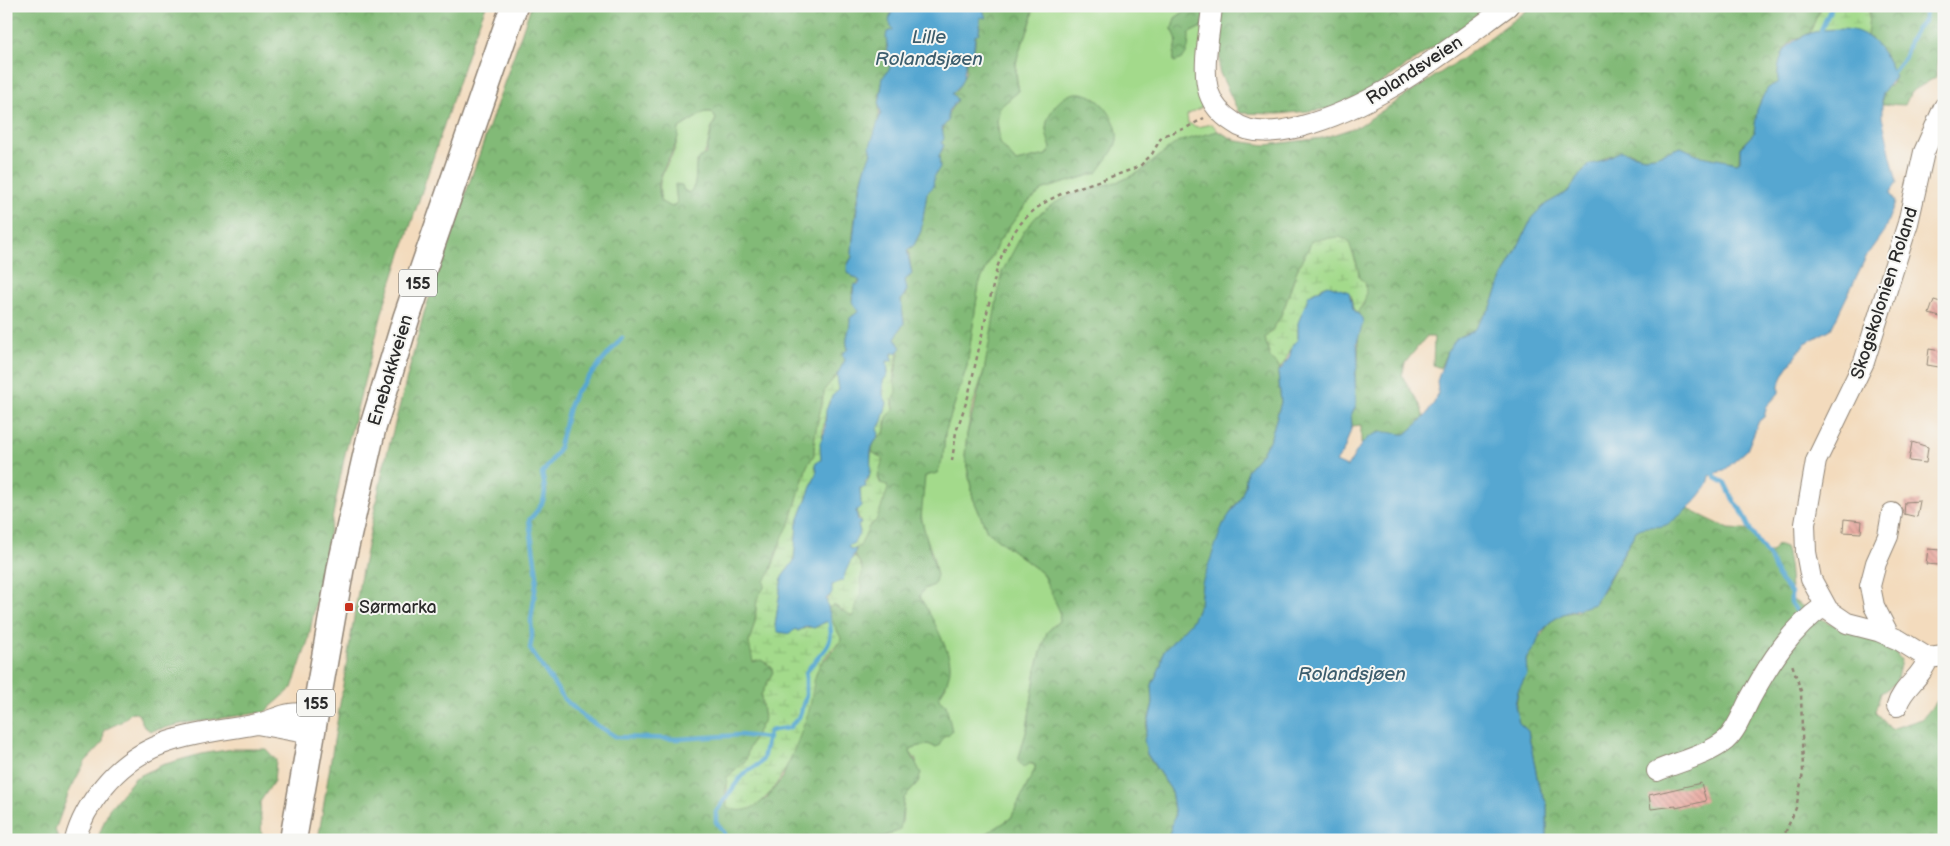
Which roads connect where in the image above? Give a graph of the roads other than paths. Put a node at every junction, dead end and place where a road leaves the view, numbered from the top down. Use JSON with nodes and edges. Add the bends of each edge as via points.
{"nodes":[{"id":1,"x":514,"y":6,"type":"edge"},
{"id":2,"x":1212,"y":6,"type":"edge"},
{"id":3,"x":1508,"y":6,"type":"edge"},
{"id":4,"x":1944,"y":107,"type":"edge"},
{"id":5,"x":1892,"y":512,"type":"dead end"},
{"id":6,"x":1824,"y":606,"type":"junction"},
{"id":7,"x":1889,"y":635,"type":"junction"},
{"id":8,"x":1936,"y":657,"type":"edge"},
{"id":9,"x":1897,"y":706,"type":"dead end"},
{"id":10,"x":313,"y":725,"type":"junction"},
{"id":11,"x":1657,"y":771,"type":"dead end"},
{"id":12,"x":76,"y":840,"type":"edge"},
{"id":13,"x":293,"y":840,"type":"edge"}],
"edges":[{"from":1,"to":10,"type":"main road","name":"Enebakkveien","number":"155","via":[[382,394],[348,531]]},
{"from":2,"to":3,"type":"street","name":"Rolandsveien","via":[[1209,94],[1218,109],[1236,125],[1255,131],[1293,128],[1365,103],[1400,83]]},
{"from":4,"to":6,"type":"street","name":"Skogskolonien Roland","via":[[1924,152],[1908,223],[1870,344],[1850,395],[1824,441],[1813,473],[1805,524],[1806,552],[1811,579]]},
{"from":5,"to":7,"type":"street","via":[[1888,536],[1870,586],[1874,606]]},
{"from":6,"to":7,"type":"street","name":"Skogskolonien Roland","via":[[1847,623]]},
{"from":6,"to":11,"type":"street","via":[[1802,622],[1785,644],[1764,674],[1730,736],[1717,746]]},
{"from":7,"to":8,"type":"street","name":"Skogskolonien Roland"},
{"from":8,"to":9,"type":"street","via":[[1900,698]]},
{"from":10,"to":12,"type":"street","via":[[257,724],[172,740],[138,755],[117,772],[95,797]]},
{"from":10,"to":13,"type":"main road","name":"Enebakkveien","number":"155"}]}
